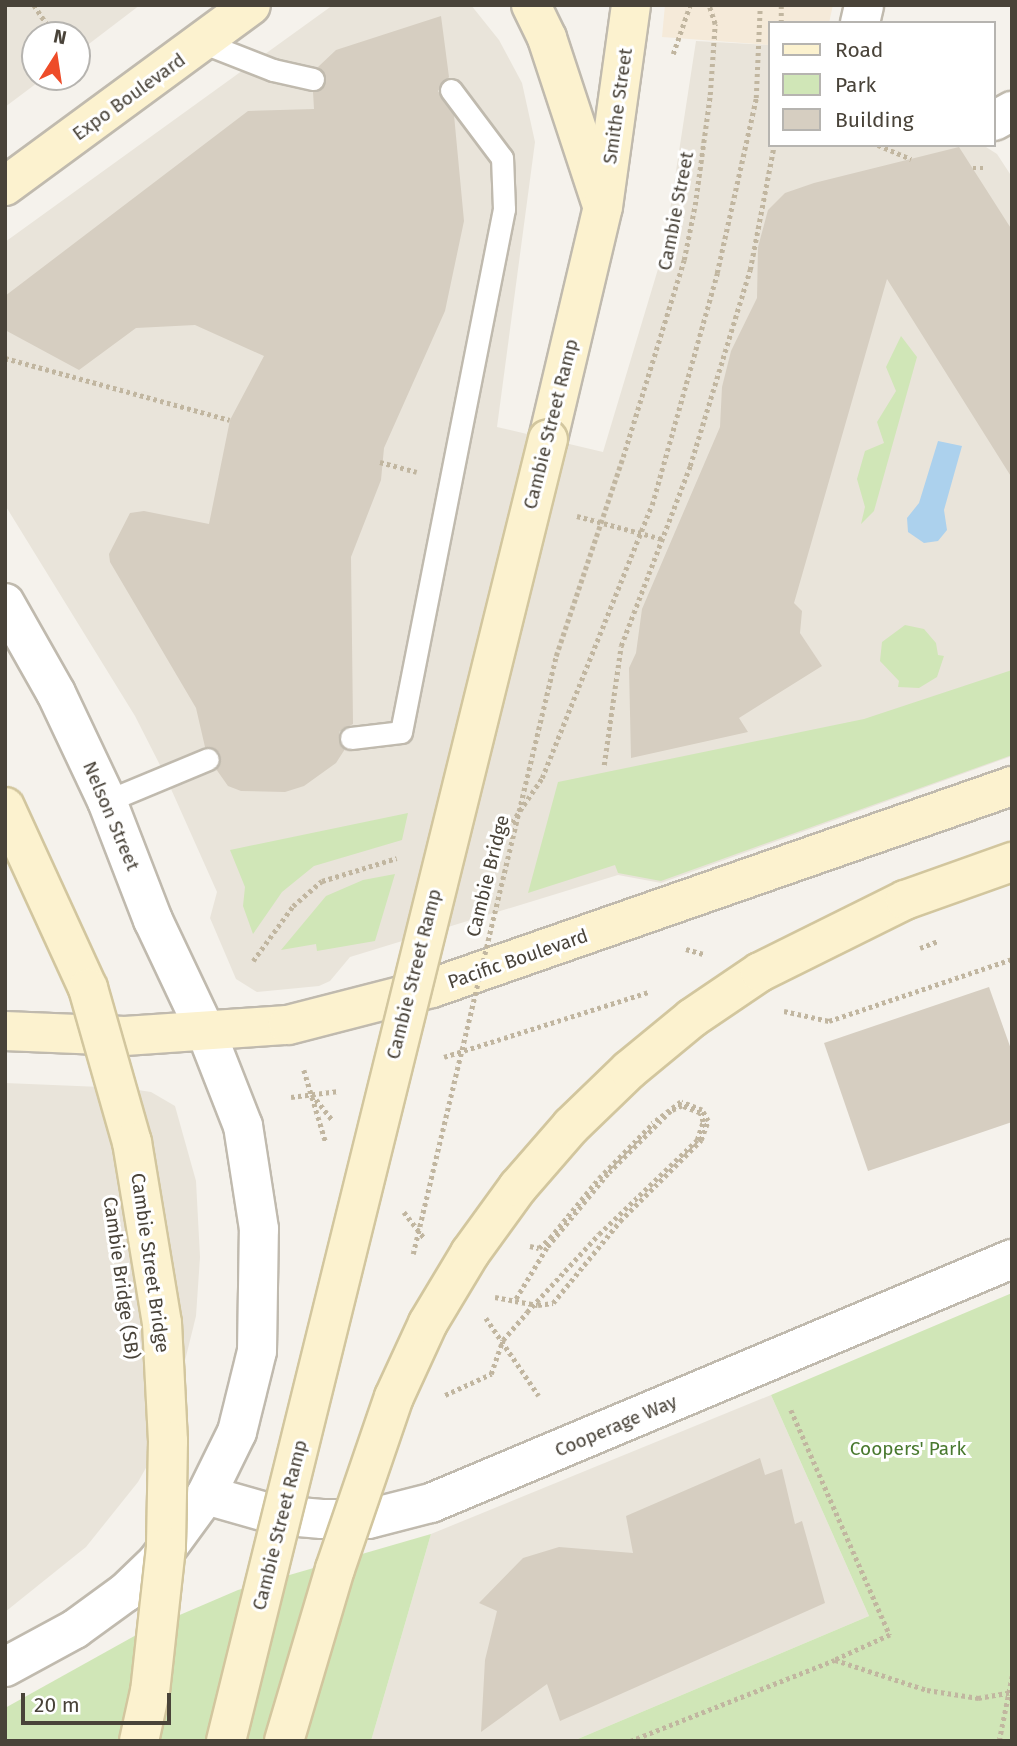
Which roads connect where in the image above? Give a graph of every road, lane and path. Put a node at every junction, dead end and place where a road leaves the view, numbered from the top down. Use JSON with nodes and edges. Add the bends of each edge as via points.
{"nodes":[{"id":1,"x":34,"y":5,"type":"edge"},
{"id":2,"x":251,"y":5,"type":"edge"},
{"id":3,"x":531,"y":5,"type":"edge"},
{"id":4,"x":631,"y":5,"type":"edge"},
{"id":5,"x":709,"y":5,"type":"edge"},
{"id":6,"x":760,"y":5,"type":"edge"},
{"id":7,"x":45,"y":21,"type":"edge"},
{"id":8,"x":204,"y":43,"type":"junction"},
{"id":9,"x":313,"y":79,"type":"dead end"},
{"id":10,"x":451,"y":90,"type":"dead end"},
{"id":11,"x":774,"y":147,"type":"edge"},
{"id":12,"x":883,"y":147,"type":"edge"},
{"id":13,"x":911,"y":159,"type":"dead end"},
{"id":14,"x":5,"y":187,"type":"edge"},
{"id":15,"x":603,"y":207,"type":"junction"},
{"id":16,"x":5,"y":358,"type":"edge"},
{"id":17,"x":230,"y":420,"type":"dead end"},
{"id":18,"x":622,"y":457,"type":"joint"},
{"id":19,"x":5,"y":603,"type":"edge"},
{"id":20,"x":351,"y":738,"type":"dead end"},
{"id":21,"x":208,"y":759,"type":"dead end"},
{"id":22,"x":604,"y":765,"type":"dead end"},
{"id":23,"x":542,"y":778,"type":"dead end"},
{"id":24,"x":1012,"y":786,"type":"edge"},
{"id":25,"x":107,"y":801,"type":"junction"},
{"id":26,"x":5,"y":807,"type":"edge"},
{"id":27,"x":1012,"y":862,"type":"edge"},
{"id":28,"x":5,"y":1031,"type":"edge"},
{"id":29,"x":207,"y":1034,"type":"junction"},
{"id":30,"x":311,"y":1093,"type":"dead end"},
{"id":31,"x":336,"y":1125,"type":"dead end"},
{"id":32,"x":395,"y":1200,"type":"dead end"},
{"id":33,"x":428,"y":1243,"type":"dead end"},
{"id":34,"x":517,"y":1243,"type":"dead end"},
{"id":35,"x":1012,"y":1259,"type":"edge"},
{"id":36,"x":410,"y":1268,"type":"dead end"},
{"id":37,"x":488,"y":1296,"type":"dead end"},
{"id":38,"x":515,"y":1301,"type":"junction"},
{"id":39,"x":478,"y":1308,"type":"dead end"},
{"id":40,"x":527,"y":1312,"type":"dead end"},
{"id":41,"x":441,"y":1387,"type":"dead end"},
{"id":42,"x":539,"y":1396,"type":"dead end"},
{"id":43,"x":436,"y":1398,"type":"dead end"},
{"id":44,"x":791,"y":1410,"type":"dead end"},
{"id":45,"x":206,"y":1496,"type":"junction"},
{"id":46,"x":835,"y":1660,"type":"junction"},
{"id":47,"x":5,"y":1667,"type":"edge"},
{"id":48,"x":1012,"y":1676,"type":"edge"},
{"id":49,"x":1010,"y":1692,"type":"edge"},
{"id":50,"x":139,"y":1741,"type":"edge"},
{"id":51,"x":226,"y":1741,"type":"edge"},
{"id":52,"x":284,"y":1741,"type":"edge"},
{"id":53,"x":630,"y":1741,"type":"edge"},
{"id":54,"x":999,"y":1741,"type":"edge"}],
"edges":[{"from":1,"to":7,"type":"path"},
{"from":2,"to":8,"type":"main road","name":"Expo Boulevard"},
{"from":3,"to":15,"type":"main road","via":[[547,38]]},
{"from":4,"to":15,"type":"main road","name":"Smithe Street"},
{"from":5,"to":18,"type":"path","name":"Cambie Street","via":[[715,24],[711,84],[695,205],[684,260]]},
{"from":6,"to":23,"type":"path","via":[[756,98],[717,273],[655,492]]},
{"from":8,"to":9,"type":"lane","via":[[273,70]]},
{"from":8,"to":14,"type":"main road","name":"Expo Boulevard"},
{"from":10,"to":20,"type":"lane","via":[[502,158],[504,209],[401,732]]},
{"from":11,"to":22,"type":"path","via":[[750,270],[702,427],[621,646]]},
{"from":12,"to":13,"type":"path"},
{"from":15,"to":51,"type":"main road","name":"Cambie Street Ramp","bridge":true},
{"from":16,"to":17,"type":"path"},
{"from":18,"to":36,"type":"path","name":"Cambie Bridge","bridge":true,"via":[[556,656]]},
{"from":19,"to":25,"type":"street","name":"Nelson Street","via":[[56,693]]},
{"from":21,"to":25,"type":"lane"},
{"from":24,"to":29,"type":"main road","name":"Pacific Boulevard","via":[[432,988],[288,1025]]},
{"from":25,"to":29,"type":"street","name":"Nelson Street","via":[[153,920]]},
{"from":26,"to":50,"type":"main road","name":"Cambie Street Bridge","bridge":true,"via":[[88,988],[132,1142],[162,1323],[168,1441],[166,1547]]},
{"from":27,"to":52,"type":"main road","bridge":true,"via":[[893,906],[760,972],[692,1018],[629,1070],[571,1126],[518,1187],[470,1253],[428,1323],[394,1396],[335,1569]]},
{"from":28,"to":29,"type":"main road","name":"Pacific Boulevard"},
{"from":29,"to":45,"type":"street","name":"Nelson Street","via":[[243,1126],[253,1179],[261,1279],[257,1351],[249,1391],[237,1432]]},
{"from":30,"to":31,"type":"path"},
{"from":32,"to":33,"type":"path"},
{"from":34,"to":38,"type":"path","bridge":true,"via":[[538,1248],[669,1108],[681,1102],[702,1110],[708,1121],[701,1140],[620,1221],[553,1303],[538,1306]]},
{"from":35,"to":45,"type":"street","name":"Cooperage Way","via":[[431,1503],[368,1519],[322,1519],[276,1515]]},
{"from":37,"to":38,"type":"path","bridge":true},
{"from":38,"to":40,"type":"path","bridge":true,"via":[[547,1248],[656,1124],[682,1107],[700,1113],[703,1122],[697,1140]]},
{"from":39,"to":42,"type":"path"},
{"from":41,"to":43,"type":"path"},
{"from":44,"to":46,"type":"path","via":[[890,1635]]},
{"from":45,"to":47,"type":"street","name":"Nelson Street","via":[[157,1562],[126,1592],[75,1629]]},
{"from":46,"to":49,"type":"path","via":[[927,1690],[978,1698]]},
{"from":46,"to":53,"type":"path"},
{"from":48,"to":49,"type":"path"},
{"from":49,"to":54,"type":"path"}]}
